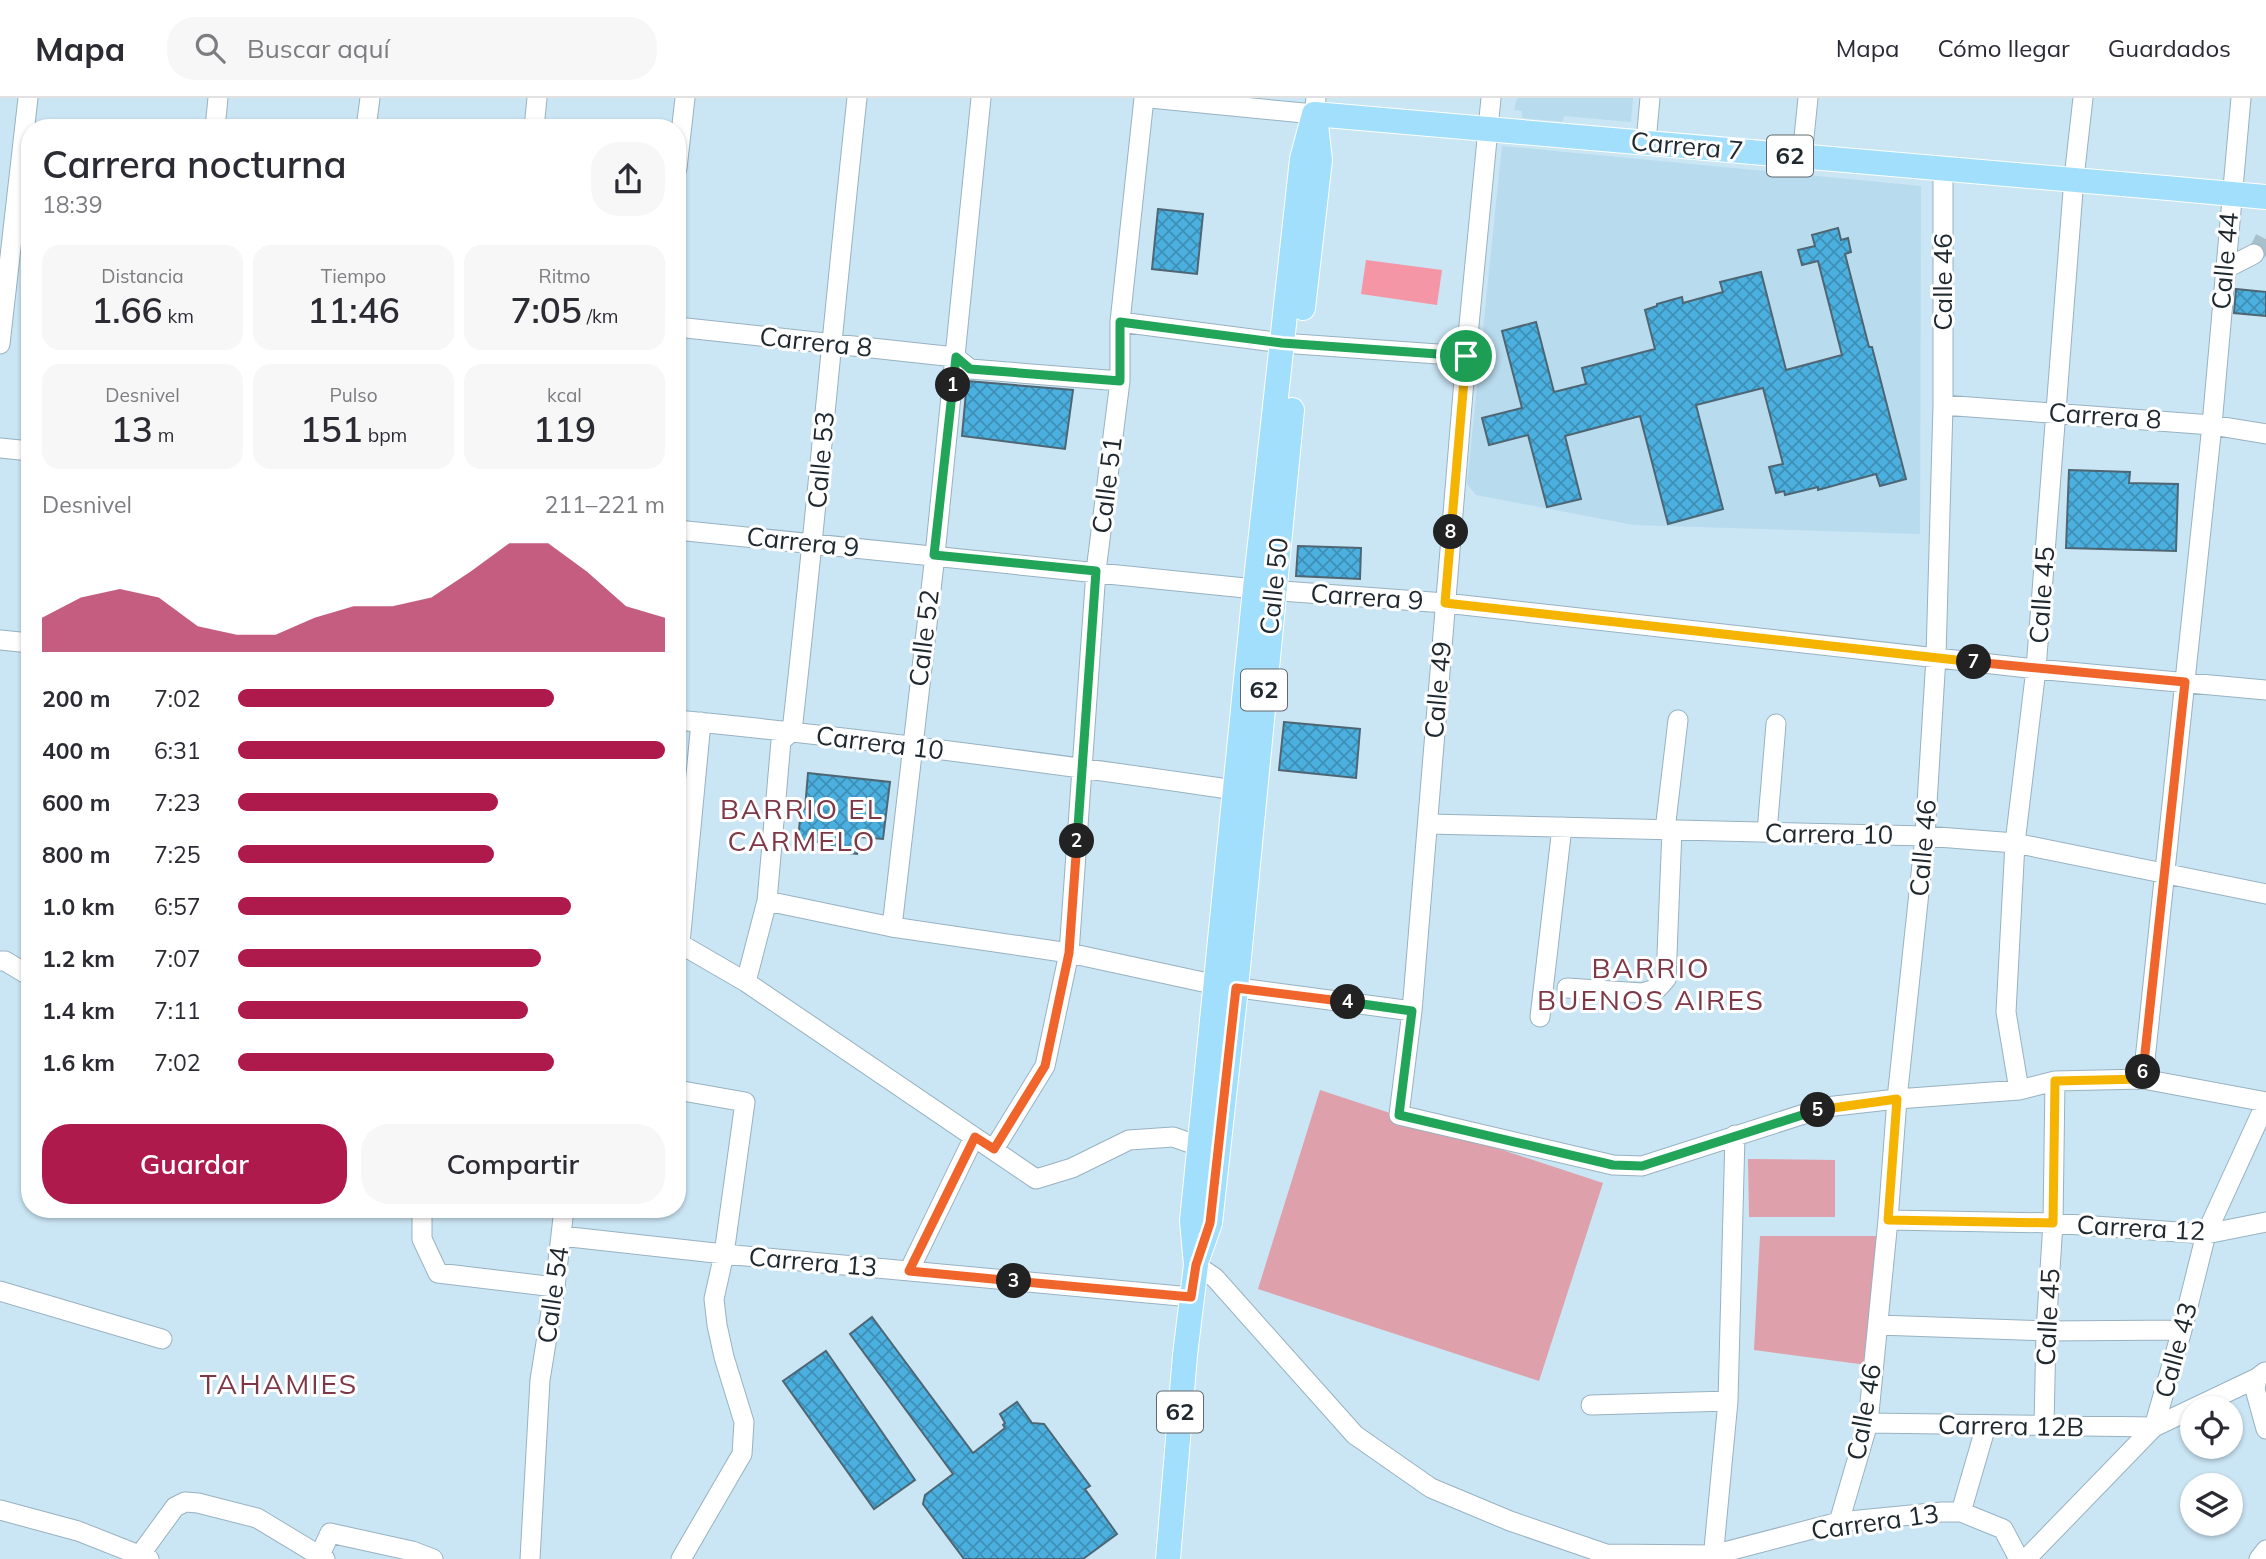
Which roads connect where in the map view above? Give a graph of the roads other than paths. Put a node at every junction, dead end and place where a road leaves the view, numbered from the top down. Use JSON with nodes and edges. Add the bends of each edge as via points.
{"nodes":[{"id":1,"x":28,"y":98,"type":"edge"},
{"id":2,"x":218,"y":98,"type":"edge"},
{"id":3,"x":370,"y":98,"type":"edge"},
{"id":4,"x":537,"y":98,"type":"edge"},
{"id":5,"x":685,"y":98,"type":"edge"},
{"id":6,"x":857,"y":98,"type":"edge"},
{"id":7,"x":981,"y":98,"type":"edge"},
{"id":8,"x":1144,"y":98,"type":"edge"},
{"id":9,"x":1150,"y":98,"type":"edge"},
{"id":10,"x":1491,"y":98,"type":"edge"},
{"id":11,"x":1650,"y":98,"type":"edge"},
{"id":12,"x":1808,"y":98,"type":"edge"},
{"id":13,"x":2084,"y":98,"type":"edge"},
{"id":14,"x":2241,"y":98,"type":"edge"},
{"id":15,"x":1315,"y":106,"type":"edge"},
{"id":16,"x":26,"y":119,"type":"edge"},
{"id":17,"x":216,"y":119,"type":"edge"},
{"id":18,"x":367,"y":119,"type":"edge"},
{"id":19,"x":535,"y":119,"type":"edge"},
{"id":20,"x":683,"y":119,"type":"edge"},
{"id":21,"x":1488,"y":128,"type":"junction"},
{"id":22,"x":1646,"y":142,"type":"junction"},
{"id":23,"x":1802,"y":157,"type":"junction"},
{"id":24,"x":1943,"y":169,"type":"junction"},
{"id":25,"x":21,"y":172,"type":"edge"},
{"id":26,"x":2074,"y":178,"type":"junction"},
{"id":27,"x":2231,"y":193,"type":"junction"},
{"id":28,"x":2266,"y":197,"type":"edge"},
{"id":29,"x":2254,"y":254,"type":"tunnel mouth"},
{"id":30,"x":13,"y":256,"type":"edge"},
{"id":31,"x":2225,"y":269,"type":"junction"},
{"id":32,"x":1120,"y":322,"type":"junction"},
{"id":33,"x":686,"y":328,"type":"edge"},
{"id":34,"x":831,"y":343,"type":"junction"},
{"id":35,"x":0,"y":344,"type":"edge"},
{"id":36,"x":1290,"y":344,"type":"junction"},
{"id":37,"x":1466,"y":356,"type":"junction"},
{"id":38,"x":956,"y":357,"type":"junction"},
{"id":39,"x":1120,"y":381,"type":"junction"},
{"id":40,"x":1943,"y":405,"type":"junction"},
{"id":41,"x":2055,"y":412,"type":"junction"},
{"id":42,"x":2212,"y":425,"type":"junction"},
{"id":43,"x":2266,"y":434,"type":"edge"},
{"id":44,"x":0,"y":448,"type":"edge"},
{"id":45,"x":21,"y":451,"type":"edge"},
{"id":46,"x":686,"y":531,"type":"edge"},
{"id":47,"x":813,"y":544,"type":"junction"},
{"id":48,"x":934,"y":555,"type":"junction"},
{"id":49,"x":1096,"y":571,"type":"junction"},
{"id":50,"x":1264,"y":589,"type":"junction"},
{"id":51,"x":1445,"y":603,"type":"junction"},
{"id":52,"x":0,"y":640,"type":"edge"},
{"id":53,"x":21,"y":642,"type":"edge"},
{"id":54,"x":1936,"y":657,"type":"junction"},
{"id":55,"x":2036,"y":669,"type":"junction"},
{"id":56,"x":2185,"y":682,"type":"junction"},
{"id":57,"x":2266,"y":690,"type":"edge"},
{"id":58,"x":1678,"y":720,"type":"dead end"},
{"id":59,"x":686,"y":721,"type":"edge"},
{"id":60,"x":701,"y":722,"type":"junction"},
{"id":61,"x":1776,"y":724,"type":"dead end"},
{"id":62,"x":792,"y":731,"type":"junction"},
{"id":63,"x":911,"y":747,"type":"junction"},
{"id":64,"x":1082,"y":768,"type":"junction"},
{"id":65,"x":1235,"y":790,"type":"junction"},
{"id":66,"x":1428,"y":824,"type":"junction"},
{"id":67,"x":1562,"y":827,"type":"junction"},
{"id":68,"x":1668,"y":830,"type":"junction"},
{"id":69,"x":1767,"y":832,"type":"junction"},
{"id":70,"x":1925,"y":836,"type":"junction"},
{"id":71,"x":2015,"y":843,"type":"junction"},
{"id":72,"x":686,"y":873,"type":"edge"},
{"id":73,"x":2164,"y":874,"type":"junction"},
{"id":74,"x":2266,"y":894,"type":"edge"},
{"id":75,"x":767,"y":901,"type":"junction"},
{"id":76,"x":892,"y":927,"type":"junction"},
{"id":77,"x":686,"y":947,"type":"edge"},
{"id":78,"x":1069,"y":953,"type":"junction"},
{"id":79,"x":0,"y":961,"type":"edge"},
{"id":80,"x":21,"y":971,"type":"edge"},
{"id":81,"x":746,"y":982,"type":"junction"},
{"id":82,"x":1226,"y":987,"type":"junction"},
{"id":83,"x":1567,"y":988,"type":"dead end"},
{"id":84,"x":1412,"y":1011,"type":"junction"},
{"id":85,"x":1540,"y":1017,"type":"dead end"},
{"id":86,"x":2143,"y":1079,"type":"junction"},
{"id":87,"x":2055,"y":1081,"type":"junction"},
{"id":88,"x":2019,"y":1090,"type":"junction"},
{"id":89,"x":686,"y":1092,"type":"edge"},
{"id":90,"x":1897,"y":1099,"type":"junction"},
{"id":91,"x":2266,"y":1102,"type":"edge"},
{"id":92,"x":1735,"y":1135,"type":"junction"},
{"id":93,"x":975,"y":1137,"type":"junction"},
{"id":94,"x":1199,"y":1146,"type":"junction"},
{"id":95,"x":994,"y":1149,"type":"junction"},
{"id":96,"x":422,"y":1218,"type":"edge"},
{"id":97,"x":563,"y":1218,"type":"edge"},
{"id":98,"x":1888,"y":1220,"type":"junction"},
{"id":99,"x":2266,"y":1222,"type":"edge"},
{"id":100,"x":2053,"y":1223,"type":"junction"},
{"id":101,"x":2206,"y":1234,"type":"junction"},
{"id":102,"x":561,"y":1236,"type":"junction"},
{"id":103,"x":724,"y":1254,"type":"junction"},
{"id":104,"x":1196,"y":1265,"type":"junction"},
{"id":105,"x":909,"y":1271,"type":"junction"},
{"id":106,"x":555,"y":1287,"type":"junction"},
{"id":107,"x":0,"y":1291,"type":"edge"},
{"id":108,"x":1191,"y":1297,"type":"junction"},
{"id":109,"x":1878,"y":1325,"type":"junction"},
{"id":110,"x":2182,"y":1330,"type":"junction"},
{"id":111,"x":2046,"y":1331,"type":"junction"},
{"id":112,"x":162,"y":1339,"type":"dead end"},
{"id":113,"x":2259,"y":1379,"type":"edge"},
{"id":114,"x":1728,"y":1401,"type":"junction"},
{"id":115,"x":1591,"y":1405,"type":"dead end"},
{"id":116,"x":1868,"y":1423,"type":"junction"},
{"id":117,"x":1986,"y":1426,"type":"junction"},
{"id":118,"x":2044,"y":1427,"type":"junction"},
{"id":119,"x":2154,"y":1427,"type":"junction"},
{"id":120,"x":2266,"y":1429,"type":"edge"},
{"id":121,"x":0,"y":1510,"type":"edge"},
{"id":122,"x":1961,"y":1512,"type":"junction"},
{"id":123,"x":1839,"y":1522,"type":"junction"},
{"id":124,"x":2266,"y":1550,"type":"edge"},
{"id":125,"x":322,"y":1557,"type":"edge"},
{"id":126,"x":1713,"y":1557,"type":"edge"},
{"id":127,"x":142,"y":1558,"type":"edge"},
{"id":128,"x":433,"y":1559,"type":"edge"},
{"id":129,"x":530,"y":1559,"type":"edge"},
{"id":130,"x":681,"y":1559,"type":"edge"},
{"id":131,"x":1168,"y":1559,"type":"edge"},
{"id":132,"x":2019,"y":1559,"type":"edge"},
{"id":133,"x":2026,"y":1559,"type":"edge"},
{"id":134,"x":2259,"y":1559,"type":"edge"}],
"edges":[{"from":1,"to":16,"type":"street"},
{"from":2,"to":17,"type":"street"},
{"from":3,"to":18,"type":"street"},
{"from":4,"to":19,"type":"street"},
{"from":5,"to":20,"type":"street"},
{"from":6,"to":34,"type":"street","name":"Calle 53"},
{"from":7,"to":38,"type":"street","name":"Calle 52"},
{"from":8,"to":32,"type":"street","name":"Calle 51"},
{"from":9,"to":15,"type":"street","name":"Carrera 7"},
{"from":10,"to":21,"type":"street","name":"Calle 49"},
{"from":11,"to":22,"type":"street"},
{"from":12,"to":23,"type":"street"},
{"from":13,"to":26,"type":"street","name":"Calle 45"},
{"from":14,"to":27,"type":"street","name":"Calle 44"},
{"from":15,"to":21,"type":"main road","name":"Carrera 7","number":"62"},
{"from":15,"to":36,"type":"main road","name":"Calle 50","number":"62","via":[[1302,159]]},
{"from":21,"to":22,"type":"main road","name":"Carrera 7","number":"62"},
{"from":21,"to":37,"type":"street","name":"Calle 49"},
{"from":22,"to":23,"type":"main road","name":"Carrera 7","number":"62"},
{"from":23,"to":24,"type":"main road","name":"Carrera 7","number":"62"},
{"from":24,"to":26,"type":"main road","name":"Carrera 7","number":"62"},
{"from":24,"to":40,"type":"street","name":"Calle 46"},
{"from":25,"to":30,"type":"street"},
{"from":26,"to":27,"type":"main road","name":"Carrera 7","number":"62"},
{"from":26,"to":41,"type":"street","name":"Calle 45"},
{"from":27,"to":28,"type":"main road","name":"Carrera 7","number":"62"},
{"from":27,"to":31,"type":"street","name":"Calle 44"},
{"from":29,"to":31,"type":"street"},
{"from":30,"to":35,"type":"street"},
{"from":31,"to":42,"type":"street","name":"Calle 44"},
{"from":32,"to":36,"type":"street"},
{"from":32,"to":39,"type":"street","name":"Calle 51"},
{"from":33,"to":34,"type":"street","name":"Carrera 8"},
{"from":34,"to":38,"type":"street","name":"Carrera 8"},
{"from":34,"to":47,"type":"street","name":"Calle 53"},
{"from":36,"to":37,"type":"street"},
{"from":36,"to":50,"type":"main road","name":"Calle 50","number":"62"},
{"from":37,"to":51,"type":"street","name":"Calle 49"},
{"from":38,"to":39,"type":"street","name":"Carrera 8","via":[[970,369]]},
{"from":38,"to":48,"type":"street","name":"Calle 52"},
{"from":39,"to":49,"type":"street","name":"Calle 51"},
{"from":40,"to":41,"type":"street","name":"Carrera 8"},
{"from":40,"to":54,"type":"street","name":"Calle 46"},
{"from":41,"to":42,"type":"street","name":"Carrera 8"},
{"from":41,"to":55,"type":"street","name":"Calle 45"},
{"from":42,"to":43,"type":"street","name":"Carrera 8"},
{"from":42,"to":56,"type":"street","name":"Calle 44"},
{"from":44,"to":45,"type":"street"},
{"from":46,"to":47,"type":"street","name":"Carrera 9"},
{"from":47,"to":48,"type":"street","name":"Carrera 9"},
{"from":47,"to":62,"type":"street","name":"Calle 53"},
{"from":48,"to":49,"type":"street","name":"Carrera 9"},
{"from":48,"to":63,"type":"street","name":"Calle 52"},
{"from":49,"to":50,"type":"street","name":"Carrera 9"},
{"from":49,"to":64,"type":"street","name":"Calle 51"},
{"from":50,"to":51,"type":"street","name":"Carrera 9"},
{"from":50,"to":65,"type":"main road","name":"Calle 50","number":"62"},
{"from":50,"to":82,"type":"main road","name":"Calle 50","number":"62"},
{"from":51,"to":54,"type":"street","name":"Carrera 9"},
{"from":51,"to":66,"type":"street","name":"Calle 49"},
{"from":52,"to":53,"type":"street"},
{"from":54,"to":55,"type":"street","name":"Carrera 9"},
{"from":54,"to":70,"type":"street","name":"Calle 46"},
{"from":55,"to":56,"type":"street","name":"Carrera 9"},
{"from":55,"to":71,"type":"street","name":"Calle 45"},
{"from":56,"to":57,"type":"street","name":"Carrera 9"},
{"from":56,"to":73,"type":"street","name":"Calle 44"},
{"from":58,"to":68,"type":"street"},
{"from":59,"to":60,"type":"street","name":"Carrera 10"},
{"from":60,"to":62,"type":"street","name":"Carrera 10"},
{"from":60,"to":72,"type":"street"},
{"from":61,"to":69,"type":"street"},
{"from":62,"to":63,"type":"street","name":"Carrera 10"},
{"from":62,"to":75,"type":"street","name":"Calle 53","via":[[782,741]]},
{"from":63,"to":64,"type":"street","name":"Carrera 10"},
{"from":63,"to":76,"type":"street","name":"Calle 52"},
{"from":64,"to":65,"type":"street"},
{"from":64,"to":78,"type":"street","name":"Calle 51"},
{"from":65,"to":82,"type":"main road","name":"Calle 50","number":"62"},
{"from":66,"to":67,"type":"street","name":"Carrera 10"},
{"from":66,"to":84,"type":"street","name":"Calle 49"},
{"from":67,"to":68,"type":"street","name":"Carrera 10"},
{"from":67,"to":85,"type":"street"},
{"from":68,"to":69,"type":"street","name":"Carrera 10"},
{"from":68,"to":83,"type":"street","via":[[1666,979],[1658,988],[1642,993]]},
{"from":69,"to":70,"type":"street","name":"Carrera 10"},
{"from":70,"to":71,"type":"street","name":"Carrera 10"},
{"from":70,"to":90,"type":"street","name":"Calle 46"},
{"from":71,"to":73,"type":"street","name":"Carrera 10"},
{"from":71,"to":88,"type":"street","name":"Calle 45","via":[[2006,1012]]},
{"from":73,"to":74,"type":"street","name":"Carrera 10"},
{"from":73,"to":86,"type":"street","name":"Calle 44"},
{"from":75,"to":76,"type":"street"},
{"from":75,"to":81,"type":"street","name":"Calle 53"},
{"from":76,"to":78,"type":"street"},
{"from":77,"to":81,"type":"street"},
{"from":78,"to":82,"type":"street"},
{"from":78,"to":95,"type":"street","name":"Calle 51","via":[[1045,1066]]},
{"from":79,"to":80,"type":"street"},
{"from":81,"to":93,"type":"street"},
{"from":82,"to":84,"type":"street"},
{"from":82,"to":94,"type":"main road","name":"Calle 50","number":"62"},
{"from":82,"to":104,"type":"main road","name":"Calle 50","number":"62","via":[[1210,1223]]},
{"from":84,"to":92,"type":"street","name":"Calle 49","via":[[1399,1115],[1613,1165],[1642,1166]]},
{"from":86,"to":87,"type":"street"},
{"from":86,"to":91,"type":"street"},
{"from":87,"to":88,"type":"street"},
{"from":87,"to":100,"type":"street","name":"Calle 45"},
{"from":88,"to":90,"type":"street"},
{"from":89,"to":103,"type":"street","via":[[745,1102]]},
{"from":90,"to":92,"type":"street","via":[[1826,1107]]},
{"from":90,"to":98,"type":"street","name":"Calle 46"},
{"from":91,"to":101,"type":"street","name":"Calle 43"},
{"from":92,"to":114,"type":"street"},
{"from":93,"to":95,"type":"street"},
{"from":93,"to":105,"type":"street"},
{"from":94,"to":95,"type":"street","via":[[1173,1137],[1129,1140],[1072,1168],[1036,1179]]},
{"from":94,"to":104,"type":"main road","name":"Calle 50","number":"62","via":[[1192,1221]]},
{"from":96,"to":106,"type":"street","via":[[422,1239],[438,1273]]},
{"from":97,"to":102,"type":"street","name":"Calle 54"},
{"from":98,"to":100,"type":"street","name":"Carrera 12"},
{"from":98,"to":109,"type":"street","name":"Calle 46"},
{"from":99,"to":101,"type":"street","name":"Carrera 12"},
{"from":100,"to":101,"type":"street","name":"Carrera 12"},
{"from":100,"to":111,"type":"street","name":"Calle 45"},
{"from":101,"to":110,"type":"street","name":"Calle 43"},
{"from":102,"to":103,"type":"street","name":"Carrera 13"},
{"from":102,"to":106,"type":"street","name":"Calle 54"},
{"from":103,"to":105,"type":"street","name":"Carrera 13"},
{"from":103,"to":130,"type":"street","via":[[714,1299],[724,1357],[744,1422],[742,1454]]},
{"from":104,"to":108,"type":"main road","name":"Calle 50","number":"62"},
{"from":104,"to":126,"type":"street","name":"Carrera 13","via":[[1215,1278],[1355,1435],[1431,1488],[1605,1554]]},
{"from":105,"to":108,"type":"street","name":"Carrera 13"},
{"from":106,"to":129,"type":"street","name":"Calle 54","via":[[540,1380]]},
{"from":107,"to":112,"type":"street"},
{"from":108,"to":131,"type":"main road","name":"Calle 50","number":"62"},
{"from":109,"to":111,"type":"street"},
{"from":109,"to":116,"type":"street","name":"Calle 46"},
{"from":110,"to":111,"type":"street"},
{"from":110,"to":119,"type":"street","name":"Calle 43"},
{"from":111,"to":118,"type":"street","name":"Calle 45"},
{"from":113,"to":119,"type":"street"},
{"from":113,"to":120,"type":"street"},
{"from":114,"to":115,"type":"street"},
{"from":114,"to":126,"type":"street"},
{"from":116,"to":117,"type":"street","name":"Carrera 12B"},
{"from":116,"to":123,"type":"street","name":"Calle 46"},
{"from":117,"to":118,"type":"street","name":"Carrera 12B"},
{"from":117,"to":122,"type":"street"},
{"from":118,"to":119,"type":"street","name":"Carrera 12B"},
{"from":119,"to":133,"type":"street","name":"Calle 43"},
{"from":121,"to":127,"type":"street","via":[[78,1531]]},
{"from":122,"to":123,"type":"street","name":"Carrera 13"},
{"from":122,"to":132,"type":"street","name":"Carrera 13","via":[[2003,1529]]},
{"from":123,"to":126,"type":"street","name":"Carrera 13"},
{"from":124,"to":134,"type":"street"},
{"from":125,"to":127,"type":"street","via":[[257,1518],[185,1502],[175,1507]]},
{"from":125,"to":128,"type":"street","via":[[330,1533]]}]}
